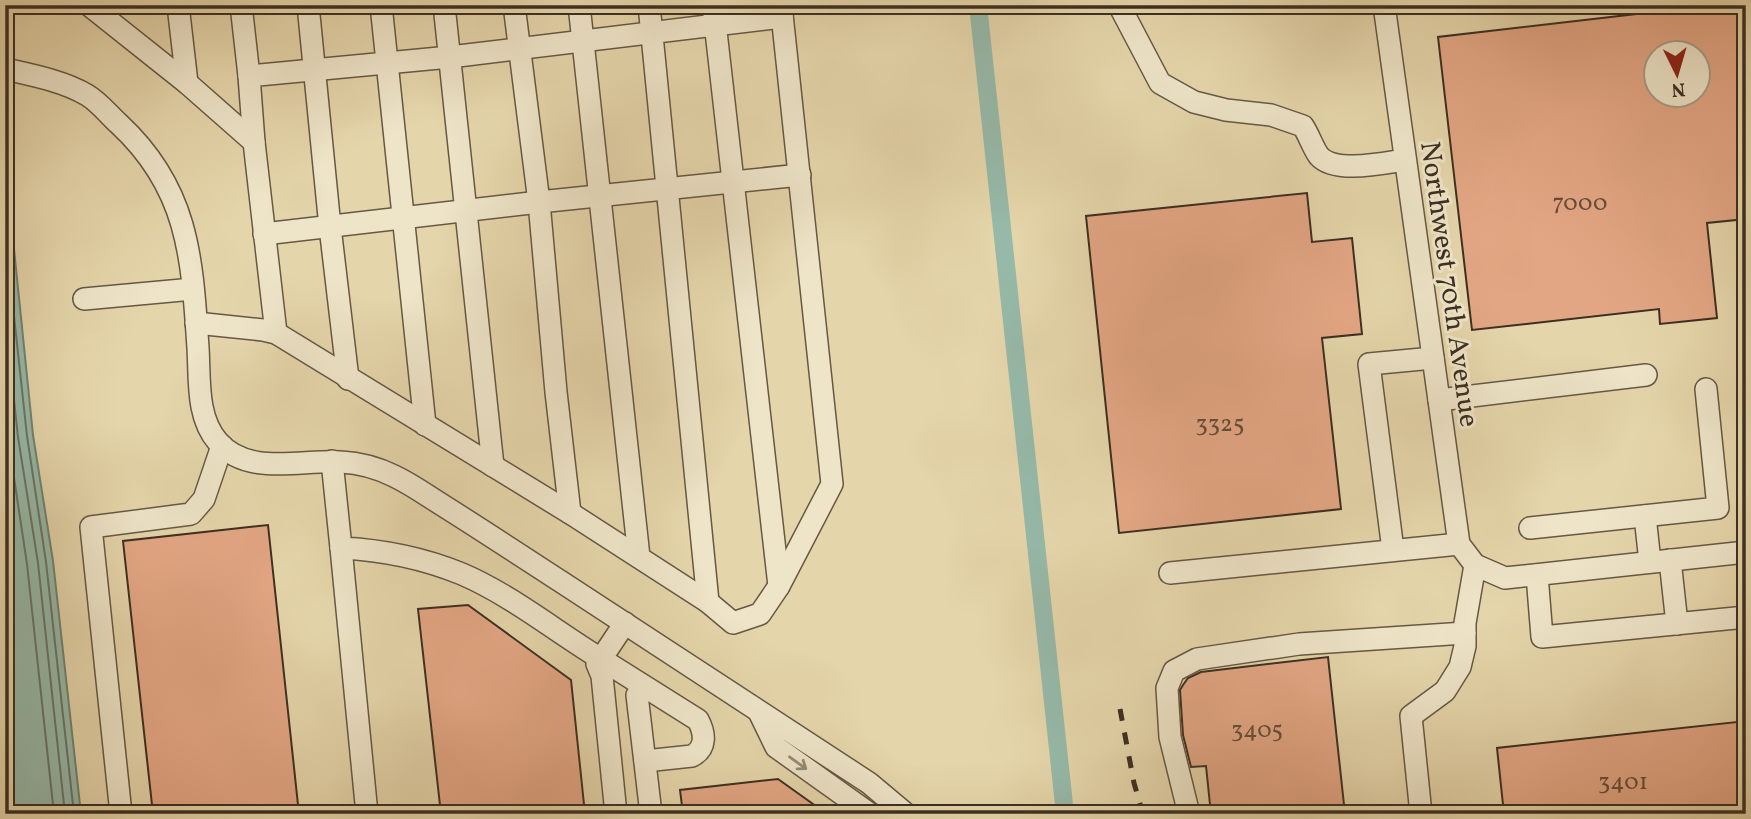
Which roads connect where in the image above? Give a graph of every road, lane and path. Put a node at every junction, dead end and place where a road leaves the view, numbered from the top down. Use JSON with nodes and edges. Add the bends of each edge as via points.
{"nodes":[{"id":1,"x":89,"y":5,"type":"edge"},
{"id":2,"x":178,"y":5,"type":"edge"},
{"id":3,"x":241,"y":5,"type":"edge"},
{"id":4,"x":308,"y":5,"type":"edge"},
{"id":5,"x":381,"y":5,"type":"edge"},
{"id":6,"x":444,"y":5,"type":"edge"},
{"id":7,"x":514,"y":5,"type":"edge"},
{"id":8,"x":579,"y":5,"type":"edge"},
{"id":9,"x":649,"y":5,"type":"edge"},
{"id":10,"x":1119,"y":5,"type":"edge"},
{"id":11,"x":1384,"y":5,"type":"edge"},
{"id":12,"x":781,"y":11,"type":"edge"},
{"id":13,"x":714,"y":15,"type":"edge"},
{"id":14,"x":652,"y":32,"type":"junction"},
{"id":15,"x":582,"y":41,"type":"junction"},
{"id":16,"x":519,"y":48,"type":"junction"},
{"id":17,"x":450,"y":57,"type":"junction"},
{"id":18,"x":387,"y":63,"type":"junction"},
{"id":19,"x":5,"y":69,"type":"edge"},
{"id":20,"x":315,"y":69,"type":"junction"},
{"id":21,"x":249,"y":76,"type":"junction"},
{"id":22,"x":187,"y":83,"type":"junction"},
{"id":23,"x":254,"y":142,"type":"junction"},
{"id":24,"x":1405,"y":160,"type":"junction"},
{"id":25,"x":800,"y":175,"type":"junction"},
{"id":26,"x":733,"y":182,"type":"junction"},
{"id":27,"x":668,"y":190,"type":"junction"},
{"id":28,"x":600,"y":197,"type":"junction"},
{"id":29,"x":539,"y":202,"type":"junction"},
{"id":30,"x":467,"y":211,"type":"junction"},
{"id":31,"x":404,"y":218,"type":"junction"},
{"id":32,"x":330,"y":228,"type":"junction"},
{"id":33,"x":264,"y":234,"type":"junction"},
{"id":34,"x":193,"y":289,"type":"junction"},
{"id":35,"x":84,"y":299,"type":"dead end"},
{"id":36,"x":196,"y":323,"type":"junction"},
{"id":37,"x":276,"y":333,"type":"junction"},
{"id":38,"x":1433,"y":358,"type":"junction"},
{"id":39,"x":1646,"y":375,"type":"dead end"},
{"id":40,"x":348,"y":379,"type":"junction"},
{"id":41,"x":1706,"y":389,"type":"dead end"},
{"id":42,"x":1439,"y":400,"type":"junction"},
{"id":43,"x":425,"y":425,"type":"junction"},
{"id":44,"x":222,"y":446,"type":"junction"},
{"id":45,"x":332,"y":461,"type":"junction"},
{"id":46,"x":493,"y":466,"type":"junction"},
{"id":47,"x":570,"y":513,"type":"junction"},
{"id":48,"x":1645,"y":516,"type":"junction"},
{"id":49,"x":1530,"y":528,"type":"dead end"},
{"id":50,"x":1459,"y":544,"type":"junction"},
{"id":51,"x":341,"y":548,"type":"junction"},
{"id":52,"x":1393,"y":550,"type":"junction"},
{"id":53,"x":1746,"y":552,"type":"edge"},
{"id":54,"x":639,"y":557,"type":"junction"},
{"id":55,"x":1660,"y":561,"type":"junction"},
{"id":56,"x":1475,"y":565,"type":"junction"},
{"id":57,"x":1170,"y":573,"type":"dead end"},
{"id":58,"x":1537,"y":575,"type":"junction"},
{"id":59,"x":779,"y":586,"type":"junction"},
{"id":60,"x":708,"y":602,"type":"junction"},
{"id":61,"x":1746,"y":617,"type":"edge"},
{"id":62,"x":625,"y":623,"type":"junction"},
{"id":63,"x":1677,"y":624,"type":"junction"},
{"id":64,"x":1465,"y":633,"type":"junction"},
{"id":65,"x":601,"y":659,"type":"junction"},
{"id":66,"x":643,"y":687,"type":"junction"},
{"id":67,"x":758,"y":710,"type":"junction"},
{"id":68,"x":645,"y":761,"type":"junction"},
{"id":69,"x":121,"y":814,"type":"edge"},
{"id":70,"x":367,"y":814,"type":"edge"},
{"id":71,"x":616,"y":814,"type":"edge"},
{"id":72,"x":651,"y":814,"type":"edge"},
{"id":73,"x":870,"y":814,"type":"edge"},
{"id":74,"x":906,"y":814,"type":"edge"},
{"id":75,"x":1189,"y":814,"type":"edge"},
{"id":76,"x":1421,"y":814,"type":"edge"}],
"edges":[{"from":1,"to":22,"type":"street"},
{"from":2,"to":22,"type":"street"},
{"from":3,"to":21,"type":"street"},
{"from":4,"to":20,"type":"street"},
{"from":5,"to":18,"type":"street"},
{"from":6,"to":17,"type":"street"},
{"from":7,"to":16,"type":"street"},
{"from":8,"to":15,"type":"street"},
{"from":9,"to":14,"type":"street"},
{"from":10,"to":24,"type":"street","via":[[1160,83],[1194,102],[1271,115],[1303,126],[1319,156],[1332,164],[1367,166]]},
{"from":11,"to":24,"type":"street","name":"Northwest 70th Avenue"},
{"from":12,"to":13,"type":"street"},
{"from":12,"to":25,"type":"street"},
{"from":13,"to":14,"type":"street"},
{"from":13,"to":26,"type":"street"},
{"from":14,"to":15,"type":"street"},
{"from":14,"to":27,"type":"street"},
{"from":15,"to":16,"type":"street"},
{"from":15,"to":28,"type":"street"},
{"from":16,"to":17,"type":"street"},
{"from":16,"to":29,"type":"street"},
{"from":17,"to":18,"type":"street"},
{"from":17,"to":30,"type":"street"},
{"from":18,"to":20,"type":"street"},
{"from":18,"to":31,"type":"street"},
{"from":19,"to":34,"type":"street","via":[[89,96],[141,144],[161,172],[179,212]]},
{"from":20,"to":21,"type":"street"},
{"from":20,"to":32,"type":"street"},
{"from":21,"to":23,"type":"street"},
{"from":22,"to":23,"type":"street"},
{"from":23,"to":33,"type":"street"},
{"from":24,"to":38,"type":"street","name":"Northwest 70th Avenue"},
{"from":25,"to":26,"type":"street"},
{"from":25,"to":59,"type":"street","via":[[832,484]]},
{"from":26,"to":27,"type":"street"},
{"from":26,"to":59,"type":"street"},
{"from":27,"to":28,"type":"street"},
{"from":27,"to":60,"type":"street"},
{"from":28,"to":29,"type":"street"},
{"from":28,"to":54,"type":"street"},
{"from":29,"to":30,"type":"street"},
{"from":29,"to":47,"type":"street"},
{"from":30,"to":31,"type":"street"},
{"from":30,"to":46,"type":"street"},
{"from":31,"to":32,"type":"street"},
{"from":31,"to":43,"type":"street"},
{"from":32,"to":33,"type":"street"},
{"from":32,"to":40,"type":"street"},
{"from":33,"to":37,"type":"street"},
{"from":34,"to":35,"type":"street"},
{"from":34,"to":36,"type":"street"},
{"from":36,"to":37,"type":"street"},
{"from":36,"to":44,"type":"street","via":[[202,406]]},
{"from":37,"to":40,"type":"street"},
{"from":38,"to":42,"type":"street","name":"Northwest 70th Avenue"},
{"from":38,"to":52,"type":"street","via":[[1369,364]]},
{"from":39,"to":42,"type":"street"},
{"from":40,"to":43,"type":"street"},
{"from":41,"to":48,"type":"street","via":[[1718,508]]},
{"from":42,"to":50,"type":"street","name":"Northwest 70th Avenue"},
{"from":43,"to":46,"type":"street"},
{"from":44,"to":45,"type":"street","via":[[239,456],[271,464]]},
{"from":44,"to":69,"type":"street","via":[[204,499],[191,514],[91,527]]},
{"from":45,"to":51,"type":"street"},
{"from":45,"to":62,"type":"street","via":[[371,467],[404,482]]},
{"from":46,"to":47,"type":"street"},
{"from":47,"to":54,"type":"street"},
{"from":48,"to":49,"type":"street"},
{"from":48,"to":55,"type":"street"},
{"from":50,"to":52,"type":"street"},
{"from":50,"to":56,"type":"street","name":"Northwest 70th Avenue"},
{"from":51,"to":65,"type":"street","via":[[405,555],[463,575]]},
{"from":51,"to":70,"type":"street"},
{"from":52,"to":57,"type":"street"},
{"from":53,"to":55,"type":"street"},
{"from":54,"to":60,"type":"street"},
{"from":55,"to":58,"type":"street"},
{"from":55,"to":63,"type":"street"},
{"from":56,"to":58,"type":"street","via":[[1505,578]]},
{"from":56,"to":64,"type":"street"},
{"from":58,"to":63,"type":"street","via":[[1542,637]]},
{"from":59,"to":60,"type":"street","via":[[760,614],[733,622]]},
{"from":61,"to":63,"type":"street"},
{"from":62,"to":65,"type":"street"},
{"from":62,"to":67,"type":"street"},
{"from":64,"to":75,"type":"street","via":[[1299,644],[1198,659],[1174,671],[1167,688],[1170,737]]},
{"from":64,"to":76,"type":"street","via":[[1460,667],[1452,682],[1411,716]]},
{"from":65,"to":66,"type":"street"},
{"from":65,"to":71,"type":"street","via":[[597,664]]},
{"from":66,"to":68,"type":"street","via":[[637,695]]},
{"from":66,"to":68,"type":"street","via":[[698,720],[703,740],[699,753],[692,756]]},
{"from":67,"to":73,"type":"street","one_way":true,"via":[[776,747]]},
{"from":67,"to":74,"type":"street","via":[[869,783]]},
{"from":68,"to":72,"type":"street"}]}
